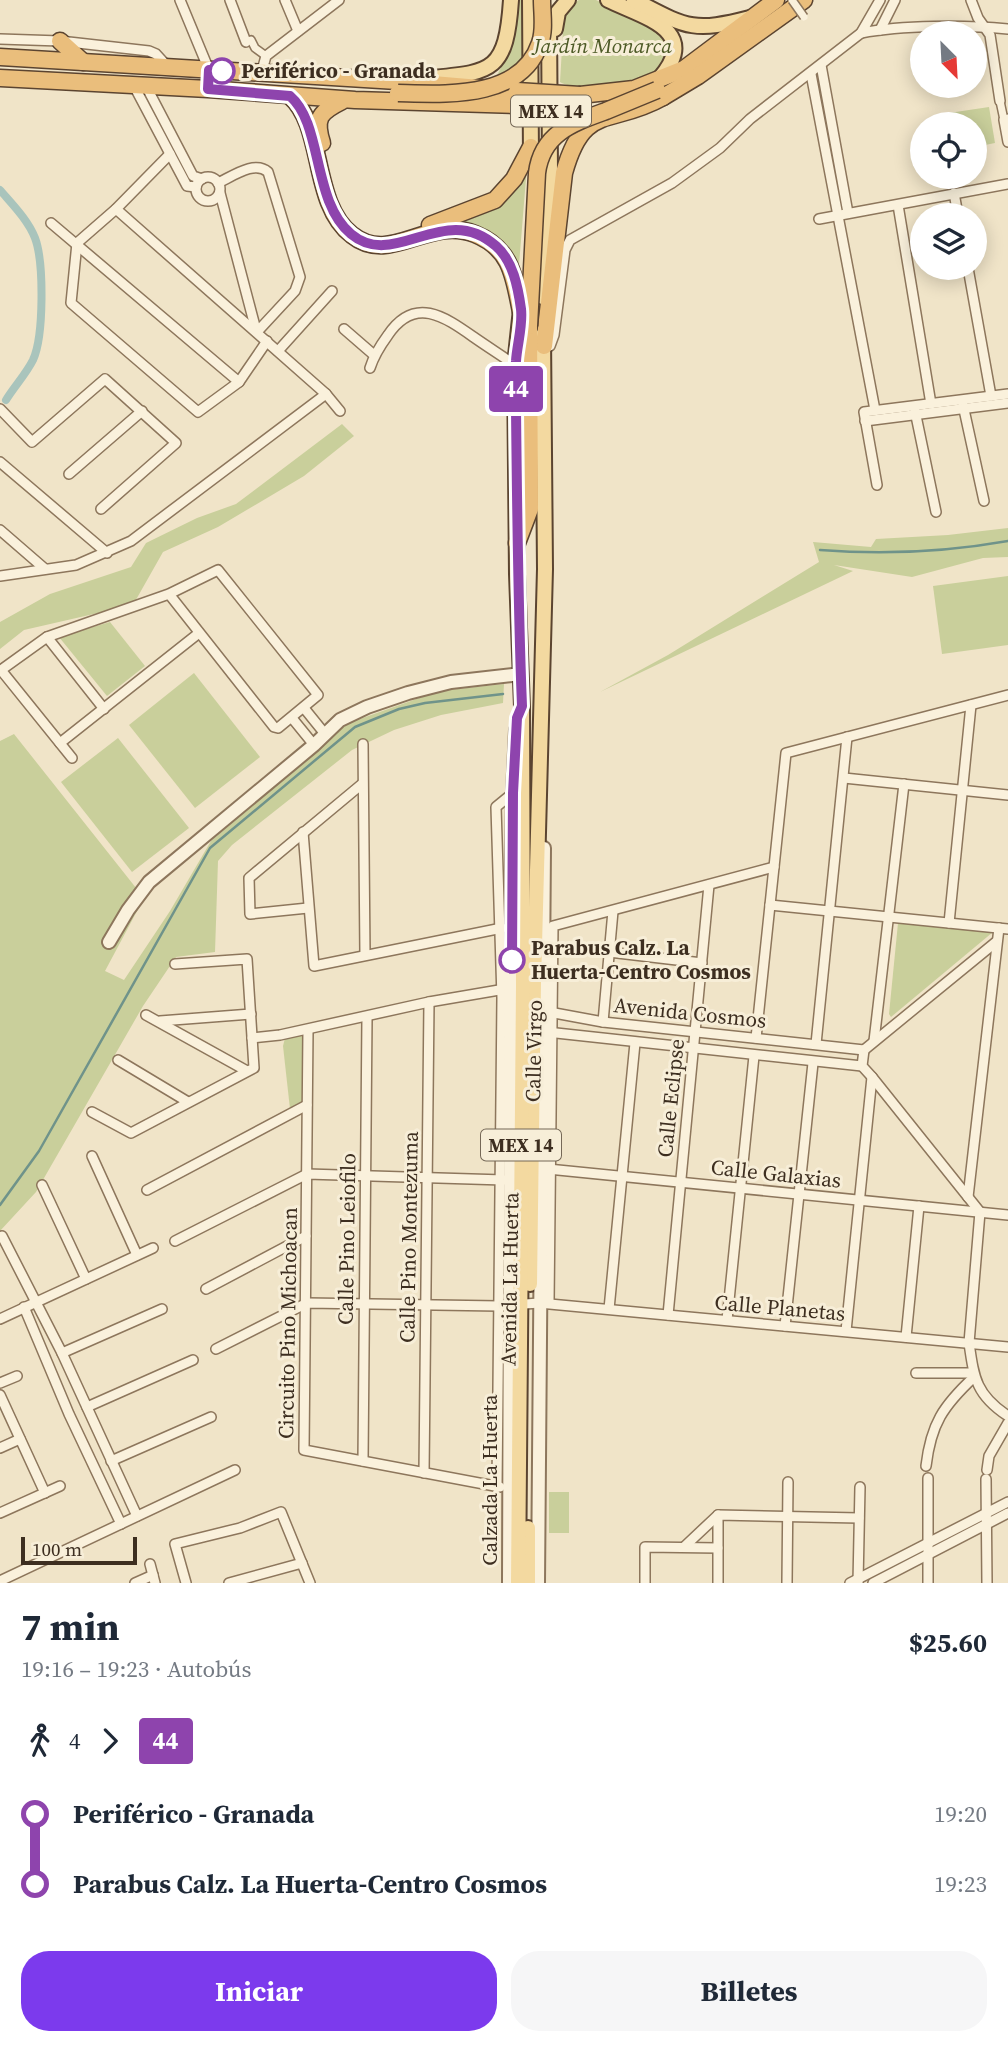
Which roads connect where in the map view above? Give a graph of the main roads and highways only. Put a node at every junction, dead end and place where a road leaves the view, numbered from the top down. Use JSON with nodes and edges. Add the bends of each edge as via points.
{"nodes":[{"id":1,"x":511,"y":0,"type":"edge"},
{"id":2,"x":530,"y":0,"type":"edge"},
{"id":3,"x":542,"y":0,"type":"edge"},
{"id":4,"x":549,"y":0,"type":"edge"},
{"id":5,"x":568,"y":0,"type":"edge"},
{"id":6,"x":608,"y":0,"type":"edge"},
{"id":7,"x":634,"y":0,"type":"edge"},
{"id":8,"x":776,"y":0,"type":"edge"},
{"id":9,"x":791,"y":0,"type":"edge"},
{"id":10,"x":804,"y":0,"type":"edge"},
{"id":11,"x":752,"y":18,"type":"junction"},
{"id":12,"x":60,"y":41,"type":"road end"},
{"id":13,"x":551,"y":51,"type":"junction"},
{"id":14,"x":0,"y":57,"type":"edge"},
{"id":15,"x":83,"y":62,"type":"junction"},
{"id":16,"x":0,"y":78,"type":"edge"},
{"id":17,"x":397,"y":87,"type":"junction"},
{"id":18,"x":659,"y":89,"type":"junction"},
{"id":19,"x":212,"y":90,"type":"junction"},
{"id":20,"x":290,"y":96,"type":"junction"},
{"id":21,"x":517,"y":98,"type":"junction"},
{"id":22,"x":345,"y":100,"type":"junction"},
{"id":23,"x":531,"y":147,"type":"junction"},
{"id":24,"x":525,"y":319,"type":"junction"},
{"id":25,"x":544,"y":346,"type":"junction"},
{"id":26,"x":517,"y":543,"type":"junction"},
{"id":27,"x":518,"y":987,"type":"junction"},
{"id":28,"x":533,"y":1017,"type":"junction"},
{"id":29,"x":525,"y":1304,"type":"junction"},
{"id":30,"x":517,"y":1583,"type":"edge"},
{"id":31,"x":528,"y":1583,"type":"edge"}],
"edges":[{"from":1,"to":17,"type":"main road","via":[[504,48],[485,69]]},
{"from":2,"to":23,"type":"main road","number":"MEX 14"},
{"from":3,"to":17,"type":"highway","bridge":true,"via":[[540,46],[517,74],[468,92],[444,94]]},
{"from":4,"to":13,"type":"main road","number":"MEX 14"},
{"from":5,"to":13,"type":"main road","via":[[558,12]]},
{"from":6,"to":18,"type":"main road","via":[[658,24],[673,40],[675,56]]},
{"from":7,"to":11,"type":"main road","via":[[691,27]]},
{"from":8,"to":11,"type":"highway"},
{"from":9,"to":18,"type":"highway"},
{"from":10,"to":18,"type":"highway","via":[[698,76]]},
{"from":11,"to":18,"type":"highway"},
{"from":12,"to":15,"type":"highway"},
{"from":13,"to":25,"type":"main road","number":"MEX 14"},
{"from":14,"to":15,"type":"highway"},
{"from":15,"to":17,"type":"highway"},
{"from":16,"to":19,"type":"highway"},
{"from":17,"to":19,"type":"highway","via":[[258,84]]},
{"from":17,"to":21,"type":"highway"},
{"from":18,"to":21,"type":"highway","bridge":true,"via":[[634,89],[579,101]]},
{"from":18,"to":24,"type":"highway","bridge":true,"via":[[570,125],[544,149],[537,173]]},
{"from":18,"to":25,"type":"highway","via":[[646,107],[593,121],[583,129],[569,155]]},
{"from":19,"to":20,"type":"highway"},
{"from":20,"to":22,"type":"highway"},
{"from":20,"to":24,"type":"highway","via":[[307,125],[330,206],[352,235],[376,246],[445,228],[486,239],[498,247],[514,273]]},
{"from":21,"to":22,"type":"highway"},
{"from":22,"to":23,"type":"highway","via":[[326,108],[318,131],[343,209],[353,224],[373,235],[426,226],[495,200],[514,179]]},
{"from":23,"to":24,"type":"main road","number":"MEX 14"},
{"from":24,"to":26,"type":"main road","name":"Avenida La Huerta","number":"MEX 14","via":[[515,365]]},
{"from":24,"to":26,"type":"highway","via":[[530,509]]},
{"from":25,"to":27,"type":"main road","name":"Avenida La Huerta","number":"MEX 14","via":[[540,742]]},
{"from":26,"to":27,"type":"main road","name":"Avenida La Huerta","number":"MEX 14","via":[[522,706]]},
{"from":27,"to":28,"type":"main road","name":"Avenida La Huerta","number":"MEX 14"},
{"from":28,"to":29,"type":"main road","name":"Avenida La Huerta","number":"MEX 14","via":[[541,1168]]},
{"from":28,"to":29,"type":"main road","name":"Avenida La Huerta","number":"MEX 14","via":[[510,1180]]},
{"from":29,"to":30,"type":"main road","name":"Avenida La Huerta","number":"MEX 14","via":[[508,1489]]},
{"from":29,"to":31,"type":"main road","name":"Avenida La Huerta","number":"MEX 14"}]}
